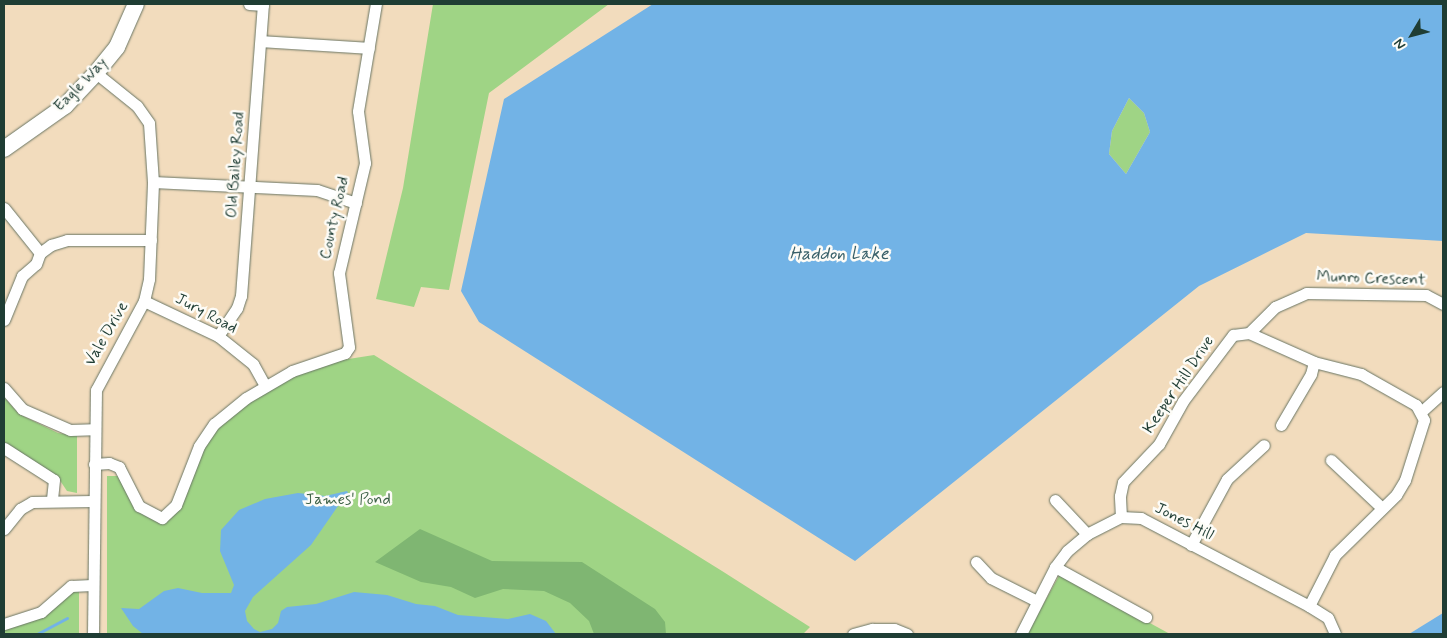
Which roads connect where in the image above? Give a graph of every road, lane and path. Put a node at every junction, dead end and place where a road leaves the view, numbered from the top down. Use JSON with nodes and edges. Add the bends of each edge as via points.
{"nodes":[{"id":1,"x":136,"y":4,"type":"edge"},
{"id":2,"x":249,"y":4,"type":"edge"},
{"id":3,"x":376,"y":4,"type":"edge"},
{"id":4,"x":261,"y":41,"type":"junction"},
{"id":5,"x":369,"y":48,"type":"junction"},
{"id":6,"x":96,"y":73,"type":"junction"},
{"id":7,"x":4,"y":149,"type":"edge"},
{"id":8,"x":153,"y":182,"type":"junction"},
{"id":9,"x":251,"y":185,"type":"junction"},
{"id":10,"x":356,"y":203,"type":"junction"},
{"id":11,"x":4,"y":208,"type":"edge"},
{"id":12,"x":151,"y":240,"type":"junction"},
{"id":13,"x":40,"y":252,"type":"junction"},
{"id":14,"x":144,"y":301,"type":"junction"},
{"id":15,"x":1443,"y":304,"type":"edge"},
{"id":16,"x":4,"y":320,"type":"edge"},
{"id":17,"x":1249,"y":333,"type":"junction"},
{"id":18,"x":218,"y":336,"type":"junction"},
{"id":19,"x":1314,"y":362,"type":"junction"},
{"id":20,"x":265,"y":386,"type":"junction"},
{"id":21,"x":4,"y":388,"type":"edge"},
{"id":22,"x":1443,"y":392,"type":"edge"},
{"id":23,"x":1422,"y":411,"type":"junction"},
{"id":24,"x":1281,"y":425,"type":"dead end"},
{"id":25,"x":93,"y":429,"type":"junction"},
{"id":26,"x":1264,"y":446,"type":"dead end"},
{"id":27,"x":4,"y":448,"type":"edge"},
{"id":28,"x":1330,"y":460,"type":"dead end"},
{"id":29,"x":94,"y":464,"type":"junction"},
{"id":30,"x":52,"y":500,"type":"junction"},
{"id":31,"x":1055,"y":500,"type":"dead end"},
{"id":32,"x":93,"y":501,"type":"junction"},
{"id":33,"x":1382,"y":508,"type":"junction"},
{"id":34,"x":1120,"y":517,"type":"junction"},
{"id":35,"x":4,"y":529,"type":"edge"},
{"id":36,"x":1087,"y":534,"type":"junction"},
{"id":37,"x":1191,"y":544,"type":"junction"},
{"id":38,"x":976,"y":562,"type":"dead end"},
{"id":39,"x":1055,"y":567,"type":"junction"},
{"id":40,"x":92,"y":585,"type":"junction"},
{"id":41,"x":1037,"y":602,"type":"junction"},
{"id":42,"x":1309,"y":606,"type":"junction"},
{"id":43,"x":1146,"y":617,"type":"dead end"},
{"id":44,"x":4,"y":624,"type":"edge"},
{"id":45,"x":92,"y":634,"type":"edge"},
{"id":46,"x":853,"y":634,"type":"edge"},
{"id":47,"x":907,"y":634,"type":"edge"},
{"id":48,"x":1021,"y":634,"type":"edge"},
{"id":49,"x":1335,"y":634,"type":"edge"}],
"edges":[{"from":1,"to":6,"type":"street","name":"Eagle Way","via":[[117,47]]},
{"from":2,"to":4,"type":"street","name":"Old Bailey Road","via":[[263,5]]},
{"from":3,"to":5,"type":"street","name":"County Road"},
{"from":4,"to":5,"type":"street"},
{"from":4,"to":9,"type":"street","name":"Old Bailey Road"},
{"from":5,"to":10,"type":"street","name":"County Road","via":[[358,111],[365,162]]},
{"from":6,"to":7,"type":"street","name":"Eagle Way","via":[[65,106]]},
{"from":6,"to":8,"type":"street","name":"Vale Drive","via":[[137,106],[148,123]]},
{"from":8,"to":9,"type":"street"},
{"from":8,"to":12,"type":"street","name":"Vale Drive"},
{"from":9,"to":10,"type":"street","via":[[317,190]]},
{"from":9,"to":18,"type":"street","name":"Old Bailey Road","via":[[241,296],[237,308]]},
{"from":10,"to":20,"type":"street","name":"County Road","via":[[339,273],[349,347],[344,353],[307,364]]},
{"from":11,"to":13,"type":"street"},
{"from":12,"to":13,"type":"street","via":[[67,240]]},
{"from":12,"to":14,"type":"street","name":"Vale Drive"},
{"from":13,"to":16,"type":"street","via":[[36,264],[22,276]]},
{"from":14,"to":18,"type":"street","name":"Jury Road"},
{"from":14,"to":25,"type":"street","name":"Vale Drive","via":[[96,390]]},
{"from":15,"to":17,"type":"street","name":"Munro Crescent","via":[[1426,295],[1306,294],[1275,307]]},
{"from":17,"to":19,"type":"street"},
{"from":17,"to":34,"type":"street","name":"Keeper Hill Drive","via":[[1233,335],[1225,344],[1172,417],[1159,444],[1123,482]]},
{"from":18,"to":20,"type":"street","name":"Jury Road","via":[[253,364]]},
{"from":19,"to":23,"type":"street","via":[[1361,374],[1391,388]]},
{"from":19,"to":24,"type":"street","via":[[1311,374]]},
{"from":20,"to":29,"type":"street","name":"County Road","via":[[214,424],[199,446],[176,506],[162,518],[139,506],[119,467],[109,463]]},
{"from":21,"to":25,"type":"street","via":[[22,409],[70,430]]},
{"from":22,"to":23,"type":"street"},
{"from":23,"to":33,"type":"street","via":[[1424,420],[1405,480]]},
{"from":25,"to":29,"type":"street","name":"Vale Drive"},
{"from":26,"to":37,"type":"street","via":[[1227,480]]},
{"from":27,"to":30,"type":"street","via":[[54,480]]},
{"from":28,"to":33,"type":"street"},
{"from":29,"to":32,"type":"street","name":"Vale Drive"},
{"from":30,"to":32,"type":"street"},
{"from":30,"to":35,"type":"street","via":[[32,502],[20,509]]},
{"from":31,"to":36,"type":"street"},
{"from":32,"to":40,"type":"street","name":"Vale Drive"},
{"from":33,"to":42,"type":"street","via":[[1335,555]]},
{"from":34,"to":36,"type":"street"},
{"from":34,"to":37,"type":"street","name":"Jones Hill","via":[[1140,518]]},
{"from":36,"to":39,"type":"street"},
{"from":37,"to":42,"type":"street","name":"Jones Hill"},
{"from":38,"to":41,"type":"street","via":[[991,578]]},
{"from":39,"to":41,"type":"street"},
{"from":39,"to":43,"type":"street"},
{"from":40,"to":44,"type":"street","via":[[71,586],[41,612]]},
{"from":40,"to":45,"type":"street","name":"Vale Drive"},
{"from":41,"to":48,"type":"street"},
{"from":42,"to":49,"type":"street","name":"Jones Hill","via":[[1328,618]]},
{"from":46,"to":47,"type":"street","via":[[872,629],[894,629]]}]}
